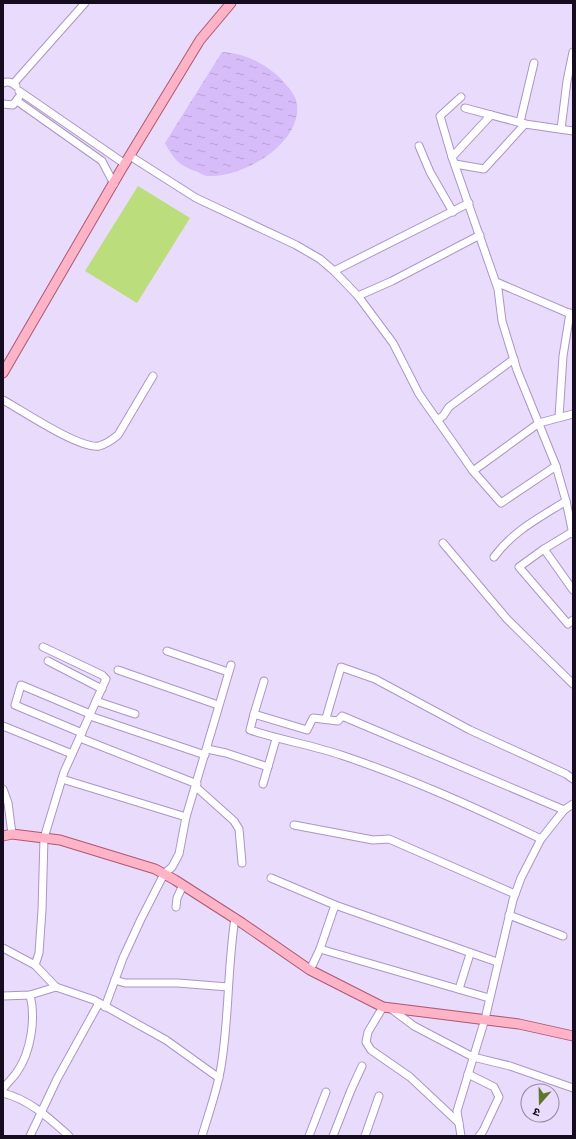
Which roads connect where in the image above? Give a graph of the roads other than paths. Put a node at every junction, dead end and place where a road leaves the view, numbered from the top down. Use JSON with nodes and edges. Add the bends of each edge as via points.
{"nodes":[{"id":1,"x":85,"y":3,"type":"edge"},
{"id":2,"x":231,"y":3,"type":"edge"},
{"id":3,"x":573,"y":52,"type":"edge"},
{"id":4,"x":534,"y":63,"type":"dead end"},
{"id":5,"x":3,"y":83,"type":"edge"},
{"id":6,"x":14,"y":83,"type":"junction"},
{"id":7,"x":19,"y":90,"type":"junction"},
{"id":8,"x":461,"y":97,"type":"dead end"},
{"id":9,"x":17,"y":101,"type":"junction"},
{"id":10,"x":3,"y":104,"type":"edge"},
{"id":11,"x":466,"y":108,"type":"dead end"},
{"id":12,"x":491,"y":115,"type":"junction"},
{"id":13,"x":523,"y":123,"type":"junction"},
{"id":14,"x":560,"y":129,"type":"junction"},
{"id":15,"x":573,"y":131,"type":"edge"},
{"id":16,"x":419,"y":146,"type":"dead end"},
{"id":17,"x":127,"y":160,"type":"junction"},
{"id":18,"x":454,"y":161,"type":"junction"},
{"id":19,"x":114,"y":184,"type":"junction"},
{"id":20,"x":469,"y":203,"type":"junction"},
{"id":21,"x":453,"y":212,"type":"junction"},
{"id":22,"x":480,"y":236,"type":"junction"},
{"id":23,"x":334,"y":272,"type":"junction"},
{"id":24,"x":496,"y":282,"type":"junction"},
{"id":25,"x":358,"y":296,"type":"junction"},
{"id":26,"x":571,"y":314,"type":"edge"},
{"id":27,"x":514,"y":359,"type":"junction"},
{"id":28,"x":3,"y":373,"type":"edge"},
{"id":29,"x":153,"y":376,"type":"dead end"},
{"id":30,"x":3,"y":400,"type":"edge"},
{"id":31,"x":573,"y":414,"type":"edge"},
{"id":32,"x":559,"y":417,"type":"junction"},
{"id":33,"x":437,"y":420,"type":"junction"},
{"id":34,"x":539,"y":422,"type":"junction"},
{"id":35,"x":556,"y":466,"type":"junction"},
{"id":36,"x":473,"y":472,"type":"junction"},
{"id":37,"x":566,"y":501,"type":"junction"},
{"id":38,"x":573,"y":533,"type":"edge"},
{"id":39,"x":443,"y":543,"type":"dead end"},
{"id":40,"x":544,"y":549,"type":"junction"},
{"id":41,"x":494,"y":557,"type":"dead end"},
{"id":42,"x":573,"y":590,"type":"edge"},
{"id":43,"x":573,"y":620,"type":"edge"},
{"id":44,"x":43,"y":647,"type":"dead end"},
{"id":45,"x":167,"y":651,"type":"dead end"},
{"id":46,"x":48,"y":661,"type":"dead end"},
{"id":47,"x":231,"y":665,"type":"dead end"},
{"id":48,"x":118,"y":670,"type":"dead end"},
{"id":49,"x":228,"y":672,"type":"junction"},
{"id":50,"x":264,"y":681,"type":"dead end"},
{"id":51,"x":573,"y":684,"type":"edge"},
{"id":52,"x":102,"y":689,"type":"junction"},
{"id":53,"x":96,"y":701,"type":"junction"},
{"id":54,"x":218,"y":705,"type":"junction"},
{"id":55,"x":135,"y":714,"type":"dead end"},
{"id":56,"x":254,"y":714,"type":"junction"},
{"id":57,"x":90,"y":715,"type":"junction"},
{"id":58,"x":326,"y":718,"type":"junction"},
{"id":59,"x":3,"y":726,"type":"edge"},
{"id":60,"x":81,"y":735,"type":"junction"},
{"id":61,"x":276,"y":739,"type":"junction"},
{"id":62,"x":206,"y":752,"type":"junction"},
{"id":63,"x":72,"y":754,"type":"junction"},
{"id":64,"x":268,"y":767,"type":"junction"},
{"id":65,"x":573,"y":779,"type":"edge"},
{"id":66,"x":62,"y":780,"type":"junction"},
{"id":67,"x":263,"y":784,"type":"dead end"},
{"id":68,"x":196,"y":786,"type":"junction"},
{"id":69,"x":3,"y":790,"type":"edge"},
{"id":70,"x":573,"y":804,"type":"edge"},
{"id":71,"x":564,"y":810,"type":"junction"},
{"id":72,"x":186,"y":817,"type":"junction"},
{"id":73,"x":294,"y":824,"type":"dead end"},
{"id":74,"x":8,"y":835,"type":"edge"},
{"id":75,"x":44,"y":838,"type":"junction"},
{"id":76,"x":541,"y":839,"type":"junction"},
{"id":77,"x":242,"y":863,"type":"dead end"},
{"id":78,"x":164,"y":874,"type":"junction"},
{"id":79,"x":271,"y":878,"type":"dead end"},
{"id":80,"x":183,"y":885,"type":"junction"},
{"id":81,"x":515,"y":894,"type":"junction"},
{"id":82,"x":335,"y":905,"type":"junction"},
{"id":83,"x":176,"y":907,"type":"dead end"},
{"id":84,"x":509,"y":915,"type":"junction"},
{"id":85,"x":235,"y":918,"type":"junction"},
{"id":86,"x":563,"y":936,"type":"dead end"},
{"id":87,"x":3,"y":948,"type":"edge"},
{"id":88,"x":320,"y":949,"type":"junction"},
{"id":89,"x":470,"y":954,"type":"junction"},
{"id":90,"x":497,"y":962,"type":"junction"},
{"id":91,"x":35,"y":965,"type":"junction"},
{"id":92,"x":310,"y":970,"type":"junction"},
{"id":93,"x":115,"y":980,"type":"junction"},
{"id":94,"x":56,"y":987,"type":"junction"},
{"id":95,"x":228,"y":987,"type":"junction"},
{"id":96,"x":459,"y":989,"type":"junction"},
{"id":97,"x":3,"y":996,"type":"edge"},
{"id":98,"x":30,"y":996,"type":"junction"},
{"id":99,"x":489,"y":998,"type":"junction"},
{"id":100,"x":102,"y":1005,"type":"junction"},
{"id":101,"x":387,"y":1008,"type":"junction"},
{"id":102,"x":485,"y":1019,"type":"junction"},
{"id":103,"x":573,"y":1036,"type":"edge"},
{"id":104,"x":473,"y":1057,"type":"junction"},
{"id":105,"x":362,"y":1066,"type":"dead end"},
{"id":106,"x":468,"y":1074,"type":"junction"},
{"id":107,"x":219,"y":1078,"type":"junction"},
{"id":108,"x":573,"y":1086,"type":"edge"},
{"id":109,"x":3,"y":1089,"type":"edge"},
{"id":110,"x":326,"y":1092,"type":"dead end"},
{"id":111,"x":3,"y":1093,"type":"edge"},
{"id":112,"x":379,"y":1096,"type":"dead end"},
{"id":113,"x":42,"y":1112,"type":"junction"},
{"id":114,"x":459,"y":1123,"type":"junction"},
{"id":115,"x":30,"y":1136,"type":"edge"},
{"id":116,"x":69,"y":1136,"type":"edge"},
{"id":117,"x":202,"y":1136,"type":"edge"},
{"id":118,"x":309,"y":1136,"type":"edge"},
{"id":119,"x":333,"y":1136,"type":"edge"},
{"id":120,"x":365,"y":1136,"type":"edge"},
{"id":121,"x":461,"y":1136,"type":"edge"},
{"id":122,"x":479,"y":1136,"type":"edge"}],
"edges":[{"from":1,"to":6,"type":"street"},
{"from":2,"to":17,"type":"main road","via":[[200,40]]},
{"from":3,"to":14,"type":"street"},
{"from":4,"to":13,"type":"street"},
{"from":5,"to":6,"type":"street"},
{"from":6,"to":7,"type":"street"},
{"from":7,"to":9,"type":"street"},
{"from":7,"to":17,"type":"street"},
{"from":8,"to":18,"type":"street","via":[[440,116]]},
{"from":9,"to":10,"type":"street","via":[[13,105]]},
{"from":9,"to":19,"type":"street","via":[[102,161]]},
{"from":11,"to":12,"type":"street"},
{"from":12,"to":13,"type":"street"},
{"from":12,"to":18,"type":"street"},
{"from":13,"to":14,"type":"street"},
{"from":13,"to":18,"type":"street","via":[[484,169]]},
{"from":14,"to":15,"type":"street"},
{"from":16,"to":21,"type":"street","via":[[430,172]]},
{"from":17,"to":19,"type":"main road"},
{"from":17,"to":23,"type":"street","via":[[196,198],[296,245],[320,259]]},
{"from":18,"to":20,"type":"street"},
{"from":19,"to":28,"type":"main road"},
{"from":20,"to":21,"type":"street"},
{"from":20,"to":22,"type":"street"},
{"from":21,"to":23,"type":"street"},
{"from":22,"to":24,"type":"street"},
{"from":22,"to":25,"type":"street"},
{"from":23,"to":25,"type":"street"},
{"from":24,"to":26,"type":"street"},
{"from":24,"to":27,"type":"street","via":[[502,321]]},
{"from":25,"to":33,"type":"street","via":[[393,343],[418,394]]},
{"from":26,"to":32,"type":"street","via":[[563,356]]},
{"from":27,"to":33,"type":"street","via":[[449,407]]},
{"from":27,"to":34,"type":"street"},
{"from":29,"to":30,"type":"street","via":[[118,435],[110,442],[99,446],[85,444],[62,434]]},
{"from":31,"to":32,"type":"street"},
{"from":32,"to":34,"type":"street"},
{"from":33,"to":36,"type":"street"},
{"from":34,"to":35,"type":"street"},
{"from":34,"to":36,"type":"street"},
{"from":35,"to":36,"type":"street","via":[[501,503]]},
{"from":35,"to":37,"type":"street"},
{"from":37,"to":38,"type":"street"},
{"from":37,"to":41,"type":"street","via":[[520,530],[505,542]]},
{"from":38,"to":40,"type":"street"},
{"from":39,"to":51,"type":"street","via":[[507,619]]},
{"from":40,"to":42,"type":"street"},
{"from":40,"to":43,"type":"street","via":[[519,566],[568,624]]},
{"from":44,"to":52,"type":"street","via":[[102,675],[106,679]]},
{"from":45,"to":49,"type":"street"},
{"from":46,"to":52,"type":"street"},
{"from":47,"to":49,"type":"street"},
{"from":48,"to":54,"type":"street"},
{"from":49,"to":54,"type":"street"},
{"from":50,"to":56,"type":"street"},
{"from":52,"to":53,"type":"street"},
{"from":53,"to":55,"type":"street"},
{"from":53,"to":57,"type":"street"},
{"from":54,"to":62,"type":"street"},
{"from":56,"to":58,"type":"street","via":[[307,730],[313,718]]},
{"from":56,"to":61,"type":"street","via":[[250,730]]},
{"from":57,"to":60,"type":"street"},
{"from":57,"to":60,"type":"street","via":[[21,684],[15,705]]},
{"from":57,"to":62,"type":"street"},
{"from":58,"to":65,"type":"street","via":[[341,667],[375,679],[470,730]]},
{"from":58,"to":71,"type":"street","via":[[338,721],[342,716],[358,722]]},
{"from":59,"to":63,"type":"street"},
{"from":60,"to":63,"type":"street"},
{"from":60,"to":68,"type":"street"},
{"from":61,"to":64,"type":"street"},
{"from":61,"to":76,"type":"street","via":[[339,754],[393,773]]},
{"from":62,"to":64,"type":"street","via":[[226,753]]},
{"from":62,"to":68,"type":"street"},
{"from":63,"to":66,"type":"street"},
{"from":64,"to":67,"type":"street"},
{"from":66,"to":72,"type":"street"},
{"from":66,"to":75,"type":"street"},
{"from":68,"to":72,"type":"street"},
{"from":68,"to":77,"type":"street","via":[[234,821],[238,829]]},
{"from":69,"to":74,"type":"street","via":[[8,803]]},
{"from":70,"to":71,"type":"street"},
{"from":71,"to":76,"type":"street"},
{"from":72,"to":78,"type":"street","via":[[179,854],[172,867]]},
{"from":73,"to":81,"type":"street","via":[[373,840],[389,839]]},
{"from":74,"to":75,"type":"main road"},
{"from":75,"to":78,"type":"main road","via":[[97,850]]},
{"from":75,"to":91,"type":"street","via":[[39,953]]},
{"from":76,"to":81,"type":"street"},
{"from":78,"to":80,"type":"main road"},
{"from":78,"to":93,"type":"street"},
{"from":79,"to":82,"type":"street"},
{"from":80,"to":83,"type":"street"},
{"from":80,"to":85,"type":"main road"},
{"from":81,"to":84,"type":"street"},
{"from":82,"to":88,"type":"street"},
{"from":82,"to":89,"type":"street"},
{"from":84,"to":86,"type":"street"},
{"from":84,"to":90,"type":"street"},
{"from":85,"to":92,"type":"main road"},
{"from":85,"to":95,"type":"street"},
{"from":87,"to":91,"type":"street"},
{"from":88,"to":92,"type":"street"},
{"from":88,"to":96,"type":"street"},
{"from":89,"to":90,"type":"street"},
{"from":89,"to":96,"type":"street"},
{"from":90,"to":99,"type":"street"},
{"from":91,"to":94,"type":"street"},
{"from":92,"to":101,"type":"main road"},
{"from":93,"to":95,"type":"street","via":[[125,983],[178,983]]},
{"from":93,"to":100,"type":"street"},
{"from":94,"to":98,"type":"street"},
{"from":94,"to":100,"type":"street"},
{"from":95,"to":107,"type":"street"},
{"from":96,"to":99,"type":"street"},
{"from":97,"to":98,"type":"street"},
{"from":98,"to":109,"type":"street","via":[[33,1020],[30,1037],[17,1072]]},
{"from":99,"to":102,"type":"street"},
{"from":100,"to":107,"type":"street","via":[[166,1040]]},
{"from":100,"to":113,"type":"street","via":[[57,1079]]},
{"from":101,"to":102,"type":"main road"},
{"from":101,"to":104,"type":"street","via":[[414,1026]]},
{"from":101,"to":114,"type":"street","via":[[368,1032],[366,1042],[371,1050],[410,1077]]},
{"from":102,"to":103,"type":"main road"},
{"from":102,"to":104,"type":"street"},
{"from":104,"to":106,"type":"street"},
{"from":104,"to":108,"type":"street"},
{"from":105,"to":119,"type":"street"},
{"from":106,"to":114,"type":"street","via":[[457,1111]]},
{"from":106,"to":122,"type":"street","via":[[494,1087],[499,1097],[484,1131]]},
{"from":107,"to":117,"type":"street"},
{"from":110,"to":118,"type":"street"},
{"from":111,"to":113,"type":"street","via":[[18,1097]]},
{"from":112,"to":120,"type":"street"},
{"from":113,"to":115,"type":"street"},
{"from":113,"to":116,"type":"street"},
{"from":114,"to":121,"type":"street"}]}
